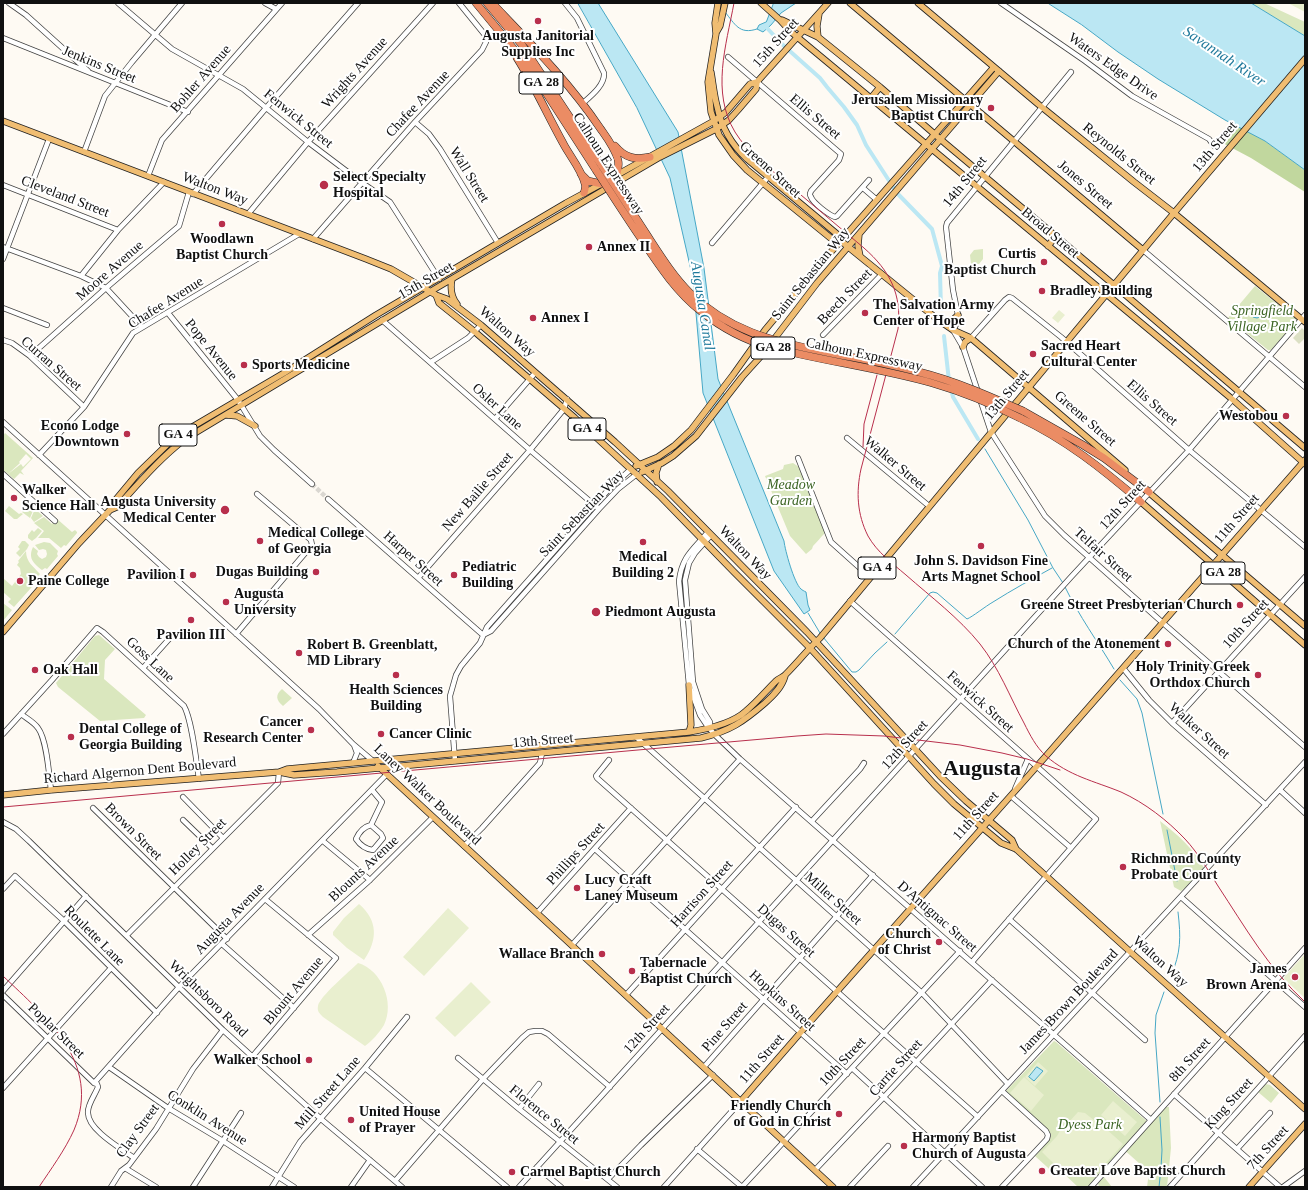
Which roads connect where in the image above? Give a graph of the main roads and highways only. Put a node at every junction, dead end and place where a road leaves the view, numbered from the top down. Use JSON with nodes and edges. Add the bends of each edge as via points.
{"nodes":[{"id":1,"x":476,"y":3,"type":"edge"},
{"id":2,"x":488,"y":3,"type":"edge"},
{"id":3,"x":492,"y":3,"type":"edge"},
{"id":4,"x":718,"y":3,"type":"edge"},
{"id":5,"x":725,"y":3,"type":"edge"},
{"id":6,"x":761,"y":3,"type":"edge"},
{"id":7,"x":828,"y":3,"type":"edge"},
{"id":8,"x":850,"y":3,"type":"edge"},
{"id":9,"x":918,"y":3,"type":"edge"},
{"id":10,"x":822,"y":8,"type":"edge"},
{"id":11,"x":780,"y":20,"type":"junction"},
{"id":12,"x":718,"y":25,"type":"junction"},
{"id":13,"x":804,"y":30,"type":"junction"},
{"id":14,"x":502,"y":34,"type":"junction"},
{"id":15,"x":818,"y":37,"type":"junction"},
{"id":16,"x":797,"y":38,"type":"junction"},
{"id":17,"x":1305,"y":59,"type":"edge"},
{"id":18,"x":994,"y":67,"type":"junction"},
{"id":19,"x":999,"y":71,"type":"junction"},
{"id":20,"x":710,"y":72,"type":"junction"},
{"id":21,"x":757,"y":82,"type":"junction"},
{"id":22,"x":880,"y":87,"type":"junction"},
{"id":23,"x":871,"y":98,"type":"junction"},
{"id":24,"x":965,"y":100,"type":"junction"},
{"id":25,"x":970,"y":105,"type":"junction"},
{"id":26,"x":720,"y":116,"type":"junction"},
{"id":27,"x":3,"y":121,"type":"edge"},
{"id":28,"x":714,"y":121,"type":"junction"},
{"id":29,"x":723,"y":124,"type":"junction"},
{"id":30,"x":716,"y":129,"type":"junction"},
{"id":31,"x":935,"y":135,"type":"junction"},
{"id":32,"x":940,"y":139,"type":"junction"},
{"id":33,"x":609,"y":140,"type":"junction"},
{"id":34,"x":680,"y":143,"type":"junction"},
{"id":35,"x":926,"y":144,"type":"junction"},
{"id":36,"x":932,"y":149,"type":"junction"},
{"id":37,"x":659,"y":155,"type":"junction"},
{"id":38,"x":650,"y":156,"type":"junction"},
{"id":39,"x":599,"y":168,"type":"junction"},
{"id":40,"x":581,"y":174,"type":"junction"},
{"id":41,"x":616,"y":175,"type":"junction"},
{"id":42,"x":600,"y":184,"type":"junction"},
{"id":43,"x":612,"y":186,"type":"junction"},
{"id":44,"x":584,"y":193,"type":"junction"},
{"id":45,"x":1174,"y":213,"type":"junction"},
{"id":46,"x":831,"y":228,"type":"junction"},
{"id":47,"x":851,"y":230,"type":"junction"},
{"id":48,"x":860,"y":234,"type":"junction"},
{"id":49,"x":1056,"y":236,"type":"junction"},
{"id":50,"x":841,"y":241,"type":"junction"},
{"id":51,"x":1048,"y":246,"type":"junction"},
{"id":52,"x":848,"y":247,"type":"junction"},
{"id":53,"x":1143,"y":250,"type":"junction"},
{"id":54,"x":860,"y":256,"type":"junction"},
{"id":55,"x":452,"y":279,"type":"junction"},
{"id":56,"x":1114,"y":285,"type":"junction"},
{"id":57,"x":424,"y":287,"type":"junction"},
{"id":58,"x":430,"y":292,"type":"junction"},
{"id":59,"x":1106,"y":295,"type":"junction"},
{"id":60,"x":436,"y":296,"type":"junction"},
{"id":61,"x":779,"y":313,"type":"junction"},
{"id":62,"x":467,"y":314,"type":"junction"},
{"id":63,"x":958,"y":315,"type":"road end"},
{"id":64,"x":937,"y":319,"type":"junction"},
{"id":65,"x":1304,"y":319,"type":"edge"},
{"id":66,"x":788,"y":321,"type":"junction"},
{"id":67,"x":971,"y":338,"type":"junction"},
{"id":68,"x":1183,"y":344,"type":"junction"},
{"id":69,"x":963,"y":347,"type":"road end"},
{"id":70,"x":1176,"y":352,"type":"junction"},
{"id":71,"x":1029,"y":387,"type":"junction"},
{"id":72,"x":239,"y":403,"type":"junction"},
{"id":73,"x":225,"y":415,"type":"junction"},
{"id":74,"x":1022,"y":415,"type":"junction"},
{"id":75,"x":588,"y":418,"type":"junction"},
{"id":76,"x":582,"y":424,"type":"junction"},
{"id":77,"x":255,"y":426,"type":"road end"},
{"id":78,"x":167,"y":444,"type":"junction"},
{"id":79,"x":1305,"y":448,"type":"edge"},
{"id":80,"x":1304,"y":462,"type":"edge"},
{"id":81,"x":660,"y":464,"type":"junction"},
{"id":82,"x":639,"y":465,"type":"junction"},
{"id":83,"x":631,"y":469,"type":"junction"},
{"id":84,"x":645,"y":470,"type":"junction"},
{"id":85,"x":637,"y":474,"type":"junction"},
{"id":86,"x":143,"y":478,"type":"junction"},
{"id":87,"x":657,"y":482,"type":"junction"},
{"id":88,"x":1149,"y":492,"type":"junction"},
{"id":89,"x":1141,"y":502,"type":"joint"},
{"id":90,"x":110,"y":510,"type":"junction"},
{"id":91,"x":1222,"y":554,"type":"junction"},
{"id":92,"x":1213,"y":565,"type":"junction"},
{"id":93,"x":1305,"y":626,"type":"edge"},
{"id":94,"x":3,"y":632,"type":"edge"},
{"id":95,"x":817,"y":640,"type":"junction"},
{"id":96,"x":1305,"y":645,"type":"edge"},
{"id":97,"x":810,"y":648,"type":"junction"},
{"id":98,"x":785,"y":676,"type":"junction"},
{"id":99,"x":689,"y":685,"type":"road end"},
{"id":100,"x":689,"y":732,"type":"junction"},
{"id":101,"x":373,"y":761,"type":"junction"},
{"id":102,"x":380,"y":768,"type":"junction"},
{"id":103,"x":279,"y":772,"type":"junction"},
{"id":104,"x":3,"y":795,"type":"edge"},
{"id":105,"x":989,"y":820,"type":"junction"},
{"id":106,"x":982,"y":828,"type":"junction"},
{"id":107,"x":1016,"y":850,"type":"junction"},
{"id":108,"x":741,"y":1101,"type":"junction"},
{"id":109,"x":1305,"y":1109,"type":"edge"},
{"id":110,"x":1305,"y":1124,"type":"edge"},
{"id":111,"x":833,"y":1187,"type":"edge"},
{"id":112,"x":1249,"y":1187,"type":"edge"}],
"edges":[{"from":1,"to":14,"type":"highway","name":"Calhoun Expressway","number":"GA 28"},
{"from":2,"to":39,"type":"highway","name":"Calhoun Expressway","number":"GA 28","via":[[522,45]]},
{"from":3,"to":33,"type":"highway","via":[[583,103]]},
{"from":4,"to":12,"type":"main road","name":"Greene Street"},
{"from":5,"to":12,"type":"main road","name":"Greene Street"},
{"from":6,"to":11,"type":"main road","name":"Broad Street"},
{"from":7,"to":10,"type":"main road","name":"15th Street"},
{"from":8,"to":24,"type":"main road","name":"Jones Street"},
{"from":9,"to":18,"type":"main road","name":"Reynolds Street"},
{"from":10,"to":13,"type":"main road","name":"15th Street"},
{"from":10,"to":15,"type":"main road","via":[[817,26]]},
{"from":11,"to":13,"type":"main road","name":"Broad Street"},
{"from":11,"to":16,"type":"main road","name":"Broad Street"},
{"from":12,"to":20,"type":"main road","name":"Greene Street"},
{"from":13,"to":15,"type":"main road","name":"Broad Street"},
{"from":13,"to":16,"type":"main road","name":"15th Street"},
{"from":14,"to":39,"type":"highway","name":"Calhoun Expressway","number":"GA 28","via":[[532,71]]},
{"from":14,"to":40,"type":"highway","via":[[533,84]]},
{"from":15,"to":22,"type":"main road","name":"Broad Street"},
{"from":16,"to":21,"type":"main road","name":"15th Street"},
{"from":16,"to":23,"type":"main road","name":"Broad Street"},
{"from":17,"to":45,"type":"main road","name":"13th Street"},
{"from":18,"to":19,"type":"main road","name":"Reynolds Street"},
{"from":18,"to":24,"type":"main road","name":"Saint Sebastian Way"},
{"from":19,"to":25,"type":"main road","name":"Saint Sebastian Way"},
{"from":19,"to":45,"type":"main road","name":"Reynolds Street"},
{"from":20,"to":26,"type":"main road","name":"Greene Street"},
{"from":20,"to":28,"type":"main road","name":"Greene Street","via":[[708,96]]},
{"from":21,"to":26,"type":"main road","name":"15th Street","via":[[750,84]]},
{"from":21,"to":29,"type":"main road","name":"15th Street","via":[[756,89]]},
{"from":22,"to":23,"type":"main road"},
{"from":22,"to":31,"type":"main road","name":"Broad Street"},
{"from":23,"to":35,"type":"main road","name":"Broad Street"},
{"from":24,"to":25,"type":"main road","name":"Jones Street"},
{"from":24,"to":31,"type":"main road","name":"Saint Sebastian Way"},
{"from":25,"to":32,"type":"main road","name":"Saint Sebastian Way"},
{"from":25,"to":53,"type":"main road","name":"Jones Street"},
{"from":26,"to":28,"type":"main road","name":"15th Street"},
{"from":26,"to":29,"type":"main road","name":"Greene Street"},
{"from":27,"to":57,"type":"main road","name":"Walton Way","via":[[391,269]]},
{"from":28,"to":30,"type":"main road","name":"Greene Street"},
{"from":28,"to":34,"type":"main road","name":"15th Street"},
{"from":29,"to":30,"type":"main road","name":"15th Street"},
{"from":29,"to":46,"type":"main road","name":"Greene Street","via":[[737,149],[747,159]]},
{"from":30,"to":34,"type":"main road","name":"15th Street","via":[[692,142]]},
{"from":30,"to":50,"type":"main road","name":"Greene Street","via":[[726,146],[747,170],[833,240]]},
{"from":31,"to":32,"type":"main road","name":"Broad Street"},
{"from":31,"to":35,"type":"main road","name":"Saint Sebastian Way"},
{"from":32,"to":36,"type":"main road","name":"Saint Sebastian Way"},
{"from":32,"to":49,"type":"main road","name":"Broad Street"},
{"from":33,"to":38,"type":"highway","via":[[629,157],[640,159]]},
{"from":33,"to":41,"type":"highway","via":[[618,159]]},
{"from":34,"to":37,"type":"main road","name":"15th Street"},
{"from":35,"to":36,"type":"main road","name":"Broad Street"},
{"from":35,"to":47,"type":"main road","name":"Saint Sebastian Way"},
{"from":36,"to":48,"type":"main road","name":"Saint Sebastian Way"},
{"from":36,"to":51,"type":"main road","name":"Broad Street"},
{"from":37,"to":38,"type":"main road","name":"15th Street"},
{"from":37,"to":43,"type":"main road","name":"15th Street"},
{"from":38,"to":41,"type":"main road","name":"15th Street"},
{"from":39,"to":74,"type":"highway","name":"Calhoun Expressway","number":"GA 28","bridge":true,"via":[[674,276],[716,314],[766,338],[938,377],[991,397]]},
{"from":40,"to":42,"type":"highway","via":[[588,181]]},
{"from":40,"to":44,"type":"highway","via":[[585,183]]},
{"from":41,"to":42,"type":"main road","name":"15th Street"},
{"from":41,"to":43,"type":"highway"},
{"from":42,"to":43,"type":"highway"},
{"from":42,"to":44,"type":"main road","name":"15th Street"},
{"from":43,"to":55,"type":"main road","name":"15th Street"},
{"from":44,"to":57,"type":"main road","name":"15th Street"},
{"from":45,"to":53,"type":"main road","name":"13th Street"},
{"from":45,"to":65,"type":"main road","name":"Reynolds Street"},
{"from":46,"to":47,"type":"main road","via":[[840,232]]},
{"from":46,"to":50,"type":"main road","name":"Greene Street"},
{"from":47,"to":50,"type":"main road","name":"Saint Sebastian Way"},
{"from":48,"to":52,"type":"main road","name":"Saint Sebastian Way"},
{"from":48,"to":54,"type":"main road"},
{"from":49,"to":51,"type":"main road"},
{"from":49,"to":56,"type":"main road","name":"Broad Street"},
{"from":50,"to":52,"type":"main road","name":"Greene Street"},
{"from":50,"to":61,"type":"main road","name":"Saint Sebastian Way"},
{"from":51,"to":59,"type":"main road","name":"Broad Street"},
{"from":52,"to":54,"type":"main road","name":"Greene Street"},
{"from":52,"to":66,"type":"main road","name":"Saint Sebastian Way"},
{"from":53,"to":56,"type":"main road","name":"13th Street"},
{"from":54,"to":64,"type":"main road","name":"Greene Street"},
{"from":55,"to":58,"type":"main road","name":"15th Street"},
{"from":55,"to":62,"type":"main road","via":[[450,291],[454,300]]},
{"from":56,"to":59,"type":"main road","name":"13th Street"},
{"from":56,"to":68,"type":"main road","name":"Broad Street"},
{"from":57,"to":58,"type":"main road","name":"Walton Way","number":"GA 4"},
{"from":57,"to":72,"type":"main road","name":"15th Street","number":"GA 4"},
{"from":58,"to":60,"type":"main road","name":"Walton Way","number":"GA 4"},
{"from":58,"to":72,"type":"main road","name":"15th Street","number":"GA 4"},
{"from":59,"to":70,"type":"main road","name":"Broad Street"},
{"from":59,"to":71,"type":"main road","name":"13th Street","number":"GA 4"},
{"from":60,"to":62,"type":"main road","name":"Walton Way","number":"GA 4","via":[[447,299]]},
{"from":60,"to":76,"type":"main road","name":"Walton Way","number":"GA 4","via":[[439,303]]},
{"from":61,"to":66,"type":"main road"},
{"from":61,"to":82,"type":"main road","name":"Saint Sebastian Way","bridge":true,"via":[[691,430],[658,457]]},
{"from":62,"to":75,"type":"main road","name":"Walton Way","number":"GA 4"},
{"from":63,"to":64,"type":"main road","via":[[948,322]]},
{"from":64,"to":67,"type":"main road","name":"Greene Street","via":[[952,330]]},
{"from":66,"to":81,"type":"main road","name":"Saint Sebastian Way","bridge":true,"via":[[696,436],[680,451]]},
{"from":67,"to":69,"type":"main road"},
{"from":67,"to":71,"type":"main road","name":"Greene Street"},
{"from":68,"to":70,"type":"main road"},
{"from":68,"to":79,"type":"main road","name":"Broad Street"},
{"from":70,"to":80,"type":"main road","name":"Broad Street"},
{"from":71,"to":88,"type":"main road","name":"Greene Street"},
{"from":71,"to":95,"type":"main road","name":"13th Street","number":"GA 4"},
{"from":72,"to":73,"type":"main road","name":"15th Street","number":"GA 4"},
{"from":72,"to":78,"type":"main road","name":"15th Street","number":"GA 4","via":[[186,430]]},
{"from":73,"to":77,"type":"main road","via":[[237,416]]},
{"from":73,"to":86,"type":"main road","name":"15th Street","number":"GA 4","via":[[168,452]]},
{"from":74,"to":88,"type":"highway","name":"Calhoun Expressway","number":"GA 28","via":[[1083,445]]},
{"from":74,"to":89,"type":"highway","name":"Calhoun Expressway","number":"GA 28","via":[[1071,446]]},
{"from":75,"to":76,"type":"main road"},
{"from":75,"to":82,"type":"main road","name":"Walton Way","number":"GA 4"},
{"from":76,"to":83,"type":"main road","name":"Walton Way","number":"GA 4"},
{"from":78,"to":86,"type":"main road","via":[[144,471]]},
{"from":78,"to":90,"type":"main road","name":"15th Street","number":"GA 4","via":[[138,473]]},
{"from":80,"to":91,"type":"main road","name":"11th Street"},
{"from":81,"to":84,"type":"main road","name":"Saint Sebastian Way"},
{"from":81,"to":87,"type":"main road","via":[[656,473]]},
{"from":82,"to":83,"type":"main road","name":"Saint Sebastian Way"},
{"from":82,"to":84,"type":"main road","name":"Walton Way","number":"GA 4"},
{"from":83,"to":85,"type":"main road","name":"Walton Way","number":"GA 4"},
{"from":84,"to":85,"type":"main road","name":"Saint Sebastian Way"},
{"from":84,"to":87,"type":"main road","name":"Walton Way","number":"GA 4"},
{"from":85,"to":97,"type":"main road","name":"Walton Way","number":"GA 4"},
{"from":86,"to":90,"type":"main road","name":"15th Street","number":"GA 4","via":[[117,507]]},
{"from":87,"to":95,"type":"main road","name":"Walton Way","number":"GA 4"},
{"from":88,"to":91,"type":"main road","name":"Greene Street","number":"GA 28"},
{"from":89,"to":92,"type":"main road","number":"GA 28"},
{"from":90,"to":94,"type":"main road","name":"15th Street","number":"GA 4"},
{"from":91,"to":92,"type":"main road","name":"11th Street"},
{"from":91,"to":93,"type":"main road","name":"Greene Street","number":"GA 28"},
{"from":92,"to":96,"type":"main road","number":"GA 28"},
{"from":92,"to":105,"type":"main road","name":"11th Street"},
{"from":95,"to":97,"type":"main road","name":"13th Street","number":"GA 4"},
{"from":95,"to":105,"type":"main road","name":"Walton Way","via":[[956,792]]},
{"from":97,"to":98,"type":"main road","name":"13th Street"},
{"from":97,"to":106,"type":"main road","name":"Walton Way","via":[[908,757]]},
{"from":98,"to":100,"type":"main road","name":"13th Street","via":[[777,680],[745,713],[722,725]]},
{"from":98,"to":102,"type":"main road","name":"13th Street","via":[[782,685],[772,697],[748,718],[714,734],[687,740]]},
{"from":99,"to":100,"type":"main road"},
{"from":100,"to":101,"type":"main road","name":"13th Street"},
{"from":101,"to":102,"type":"main road","name":"Laney Walker Boulevard"},
{"from":101,"to":103,"type":"main road","name":"13th Street","via":[[287,769]]},
{"from":102,"to":103,"type":"main road","name":"13th Street","via":[[294,774]]},
{"from":102,"to":108,"type":"main road","name":"Laney Walker Boulevard"},
{"from":103,"to":104,"type":"main road","name":"Richard Algernon Dent Boulevard"},
{"from":105,"to":106,"type":"main road","name":"11th Street"},
{"from":105,"to":107,"type":"main road","name":"Walton Way","via":[[1012,840]]},
{"from":106,"to":107,"type":"main road","name":"Walton Way","via":[[1001,843]]},
{"from":106,"to":108,"type":"main road","name":"11th Street"},
{"from":107,"to":109,"type":"main road","name":"Walton Way"},
{"from":108,"to":111,"type":"main road","name":"Laney Walker Boulevard"},
{"from":110,"to":112,"type":"main road","name":"7th Street"}]}
